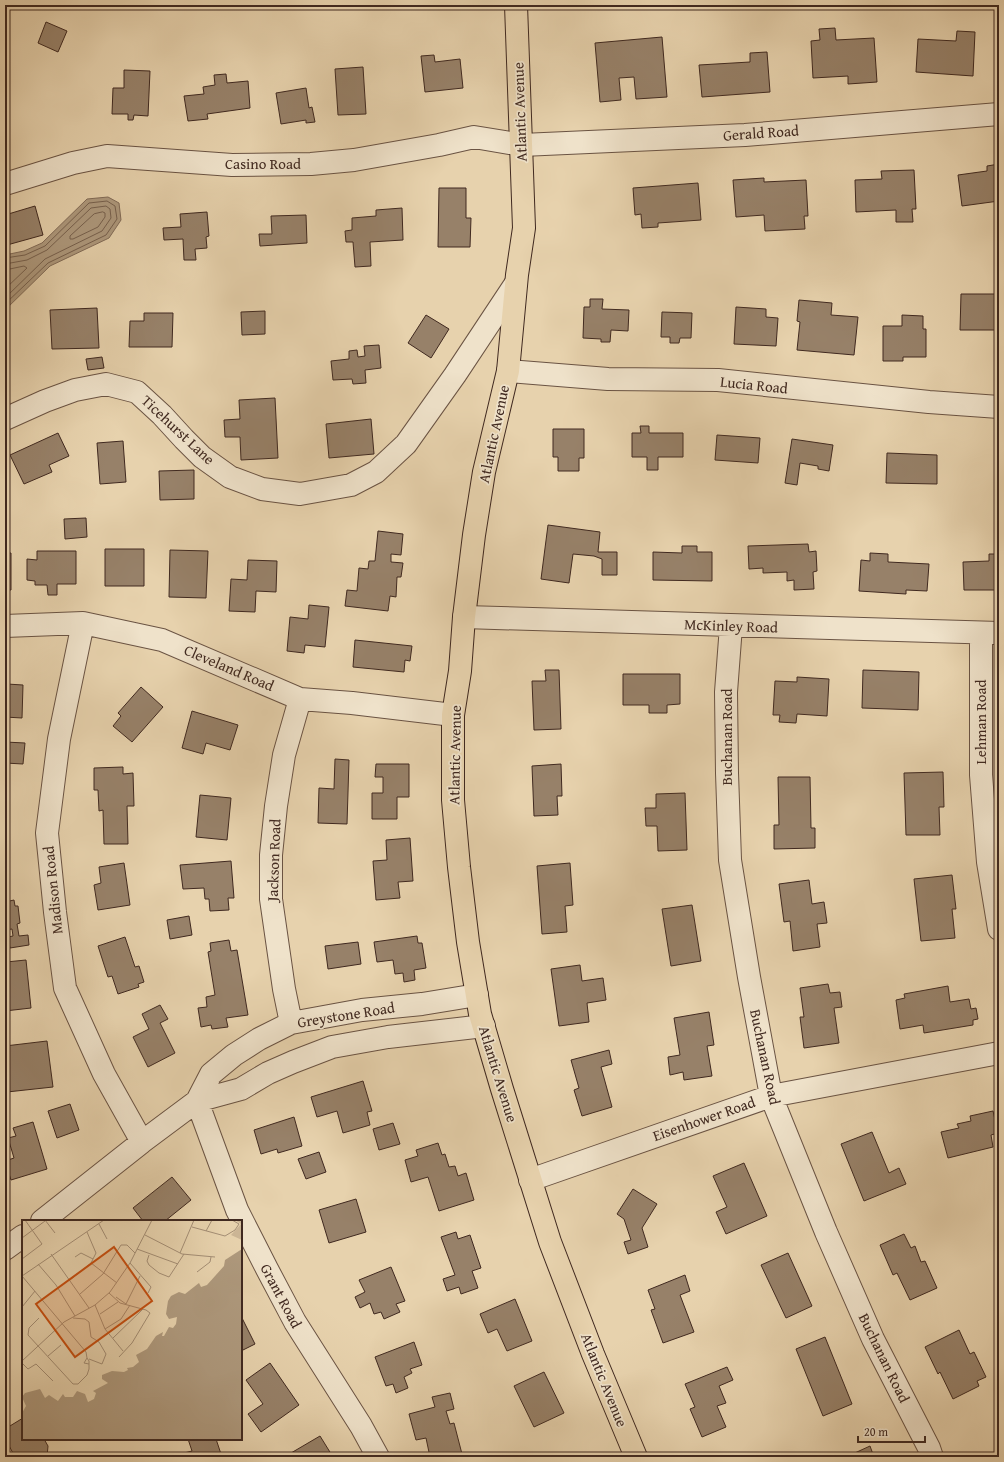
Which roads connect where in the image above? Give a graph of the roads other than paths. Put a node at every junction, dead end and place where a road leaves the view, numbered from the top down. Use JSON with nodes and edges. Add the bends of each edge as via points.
{"nodes":[{"id":1,"x":516,"y":5,"type":"edge"},
{"id":2,"x":999,"y":114,"type":"edge"},
{"id":3,"x":522,"y":145,"type":"junction"},
{"id":4,"x":5,"y":184,"type":"edge"},
{"id":5,"x":516,"y":283,"type":"junction"},
{"id":6,"x":508,"y":370,"type":"junction"},
{"id":7,"x":999,"y":408,"type":"edge"},
{"id":8,"x":5,"y":419,"type":"edge"},
{"id":9,"x":464,"y":617,"type":"junction"},
{"id":10,"x":83,"y":623,"type":"junction"},
{"id":11,"x":5,"y":626,"type":"edge"},
{"id":12,"x":731,"y":626,"type":"junction"},
{"id":13,"x":990,"y":633,"type":"edge"},
{"id":14,"x":300,"y":699,"type":"junction"},
{"id":15,"x":453,"y":715,"type":"junction"},
{"id":16,"x":999,"y":929,"type":"edge"},
{"id":17,"x":477,"y":995,"type":"junction"},
{"id":18,"x":291,"y":1023,"type":"junction"},
{"id":19,"x":484,"y":1026,"type":"junction"},
{"id":20,"x":999,"y":1052,"type":"edge"},
{"id":21,"x":771,"y":1096,"type":"junction"},
{"id":22,"x":197,"y":1101,"type":"junction"},
{"id":23,"x":142,"y":1142,"type":"junction"},
{"id":24,"x":530,"y":1180,"type":"junction"},
{"id":25,"x":43,"y":1220,"type":"edge"},
{"id":26,"x":22,"y":1237,"type":"edge"},
{"id":27,"x":5,"y":1250,"type":"edge"},
{"id":28,"x":378,"y":1457,"type":"edge"},
{"id":29,"x":636,"y":1457,"type":"edge"},
{"id":30,"x":932,"y":1457,"type":"edge"}],
"edges":[{"from":1,"to":3,"type":"main road","name":"Atlantic Avenue"},
{"from":2,"to":3,"type":"street","name":"Gerald Road","via":[[745,135]]},
{"from":3,"to":4,"type":"street","name":"Casino Road","via":[[474,137],[354,160],[311,164],[232,165],[107,156],[73,163]]},
{"from":3,"to":5,"type":"main road","name":"Atlantic Avenue","via":[[524,228]]},
{"from":5,"to":6,"type":"main road","name":"Atlantic Avenue"},
{"from":5,"to":8,"type":"street","name":"Ticehurst Lane","via":[[406,444],[376,472],[351,485],[300,494],[262,489],[230,477],[202,457],[138,392],[106,384],[74,390]]},
{"from":6,"to":7,"type":"street","name":"Lucia Road","via":[[608,379],[718,380]]},
{"from":6,"to":9,"type":"main road","name":"Atlantic Avenue","via":[[484,472]]},
{"from":9,"to":12,"type":"street","name":"McKinley Road"},
{"from":9,"to":15,"type":"main road","name":"Atlantic Avenue","via":[[460,671]]},
{"from":10,"to":11,"type":"street","name":"Cleveland Road"},
{"from":10,"to":14,"type":"street","name":"Cleveland Road","via":[[162,640]]},
{"from":10,"to":23,"type":"street","name":"Madison Road","via":[[59,738],[47,833],[55,912],[65,988],[104,1074]]},
{"from":12,"to":13,"type":"street","name":"McKinley Road"},
{"from":12,"to":21,"type":"street","name":"Buchanan Road","via":[[726,692],[730,860]]},
{"from":13,"to":16,"type":"street","name":"Lehman Road","via":[[981,775],[988,862]]},
{"from":14,"to":15,"type":"street","name":"Cleveland Road"},
{"from":14,"to":18,"type":"street","name":"Jackson Road","via":[[284,755],[271,855],[271,899]]},
{"from":15,"to":17,"type":"main road","name":"Atlantic Avenue","via":[[453,800],[468,942]]},
{"from":17,"to":18,"type":"street","name":"Greystone Road","via":[[362,1010]]},
{"from":17,"to":19,"type":"main road","name":"Atlantic Avenue"},
{"from":18,"to":22,"type":"street","name":"Greystone Road","via":[[259,1039],[211,1074]]},
{"from":19,"to":22,"type":"street","name":"Greystone Road","via":[[388,1037],[332,1047],[280,1068],[241,1089]]},
{"from":19,"to":24,"type":"main road","name":"Atlantic Avenue"},
{"from":20,"to":21,"type":"street","name":"Eisenhower Road"},
{"from":21,"to":24,"type":"street","name":"Eisenhower Road"},
{"from":21,"to":30,"type":"street","name":"Buchanan Road","via":[[873,1339]]},
{"from":22,"to":23,"type":"street","name":"Greystone Road"},
{"from":22,"to":28,"type":"street","name":"Grant Road","via":[[237,1210],[247,1230],[295,1322]]},
{"from":23,"to":25,"type":"street","name":"Greystone Road"},
{"from":24,"to":29,"type":"main road","name":"Atlantic Avenue","via":[[550,1242]]},
{"from":26,"to":27,"type":"street"}]}
